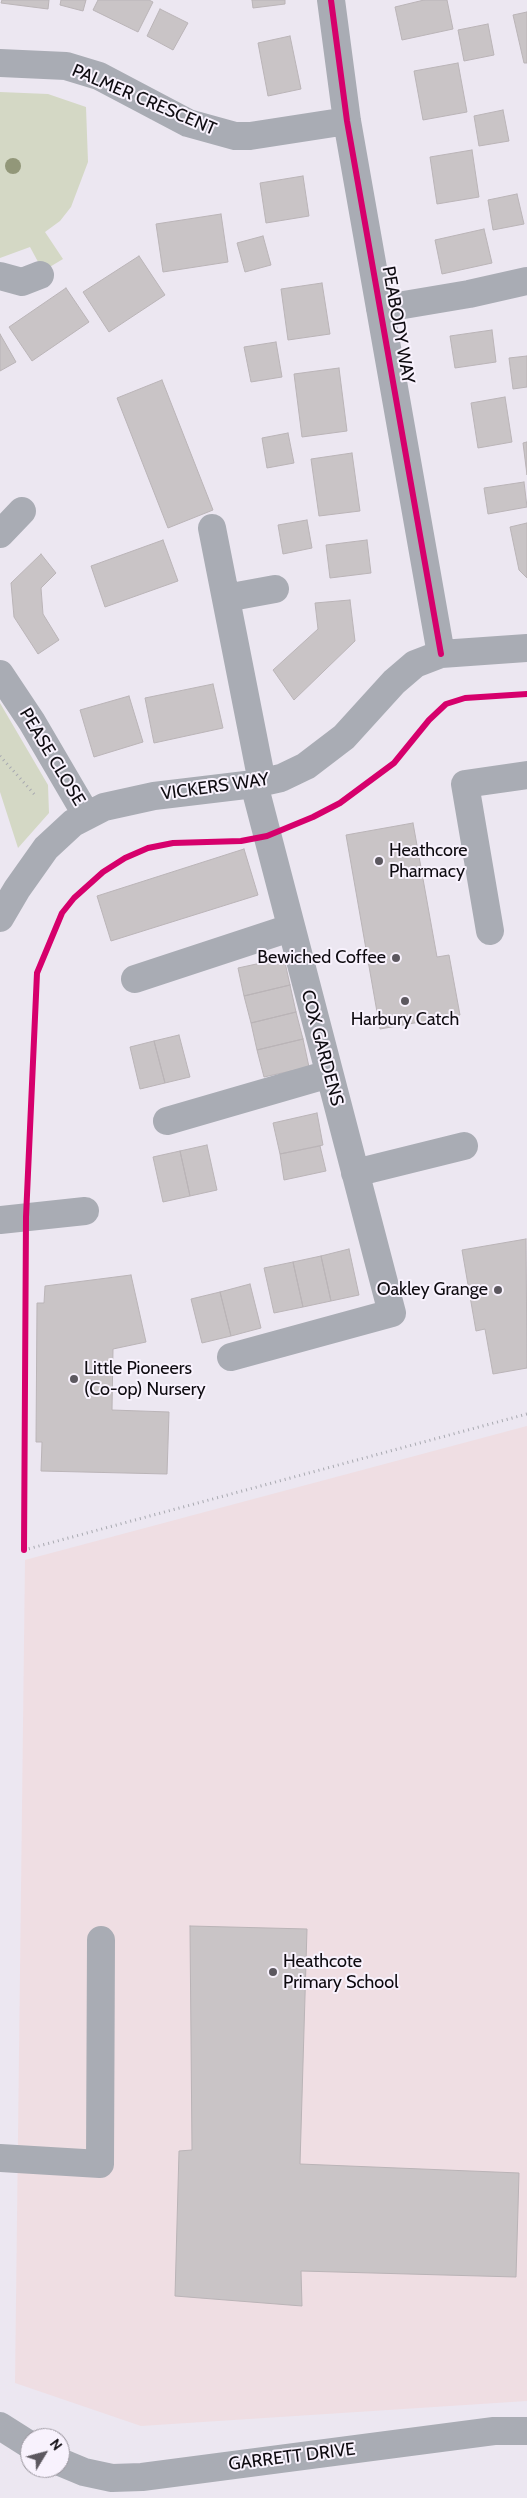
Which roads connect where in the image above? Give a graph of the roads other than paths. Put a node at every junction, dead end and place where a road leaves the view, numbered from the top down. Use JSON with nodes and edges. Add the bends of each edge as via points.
{"nodes":[{"id":1,"x":331,"y":0,"type":"edge"},
{"id":2,"x":0,"y":63,"type":"edge"},
{"id":3,"x":347,"y":122,"type":"junction"},
{"id":4,"x":40,"y":275,"type":"dead end"},
{"id":5,"x":0,"y":276,"type":"edge"},
{"id":6,"x":527,"y":281,"type":"edge"},
{"id":7,"x":380,"y":309,"type":"junction"},
{"id":8,"x":22,"y":510,"type":"dead end"},
{"id":9,"x":212,"y":528,"type":"dead end"},
{"id":10,"x":0,"y":534,"type":"edge"},
{"id":11,"x":275,"y":589,"type":"dead end"},
{"id":12,"x":226,"y":598,"type":"junction"},
{"id":13,"x":527,"y":648,"type":"edge"},
{"id":14,"x":440,"y":654,"type":"junction"},
{"id":15,"x":0,"y":674,"type":"edge"},
{"id":16,"x":527,"y":775,"type":"edge"},
{"id":17,"x":258,"y":783,"type":"junction"},
{"id":18,"x":76,"y":822,"type":"junction"},
{"id":19,"x":0,"y":918,"type":"edge"},
{"id":20,"x":290,"y":928,"type":"junction"},
{"id":21,"x":490,"y":931,"type":"dead end"},
{"id":22,"x":135,"y":979,"type":"dead end"},
{"id":23,"x":329,"y":1074,"type":"junction"},
{"id":24,"x":167,"y":1121,"type":"dead end"},
{"id":25,"x":464,"y":1146,"type":"dead end"},
{"id":26,"x":355,"y":1173,"type":"junction"},
{"id":27,"x":85,"y":1211,"type":"dead end"},
{"id":28,"x":0,"y":1220,"type":"edge"},
{"id":29,"x":231,"y":1357,"type":"dead end"},
{"id":30,"x":101,"y":1940,"type":"dead end"},
{"id":31,"x":0,"y":2158,"type":"edge"},
{"id":32,"x":0,"y":2426,"type":"edge"},
{"id":33,"x":527,"y":2431,"type":"edge"},
{"id":34,"x":20,"y":2439,"type":"edge"},
{"id":35,"x":70,"y":2466,"type":"edge"}],
"edges":[{"from":1,"to":3,"type":"street","name":"PEABODY WAY"},
{"from":2,"to":3,"type":"street","name":"PALMER CRESCENT","via":[[66,66],[98,76],[188,123],[220,134],[250,136]]},
{"from":3,"to":7,"type":"street","name":"PEABODY WAY"},
{"from":4,"to":5,"type":"street","via":[[22,282]]},
{"from":6,"to":7,"type":"street"},
{"from":7,"to":14,"type":"street","name":"PEABODY WAY"},
{"from":8,"to":10,"type":"street"},
{"from":9,"to":12,"type":"street","name":"COX GARDENS"},
{"from":11,"to":12,"type":"street"},
{"from":12,"to":17,"type":"street","name":"COX GARDENS"},
{"from":13,"to":14,"type":"street","name":"VICKERS WAY"},
{"from":14,"to":17,"type":"street","name":"VICKERS WAY","via":[[415,664],[394,682],[361,721],[326,752],[281,778]]},
{"from":15,"to":18,"type":"street","name":"PEASE CLOSE","via":[[32,722]]},
{"from":16,"to":21,"type":"street","via":[[465,784]]},
{"from":17,"to":18,"type":"street","name":"VICKERS WAY","via":[[154,796],[104,807]]},
{"from":17,"to":20,"type":"street","name":"COX GARDENS"},
{"from":18,"to":19,"type":"street","name":"VICKERS WAY","via":[[33,864]]},
{"from":20,"to":22,"type":"street"},
{"from":20,"to":23,"type":"street","name":"COX GARDENS"},
{"from":23,"to":24,"type":"street"},
{"from":23,"to":26,"type":"street","name":"COX GARDENS"},
{"from":25,"to":26,"type":"street"},
{"from":26,"to":29,"type":"street","name":"COX GARDENS","via":[[392,1313]]},
{"from":27,"to":28,"type":"street"},
{"from":30,"to":31,"type":"street","via":[[100,2164]]},
{"from":32,"to":34,"type":"street"},
{"from":33,"to":35,"type":"street","name":"GARRETT DRIVE","via":[[494,2431],[142,2477],[112,2478]]}]}
